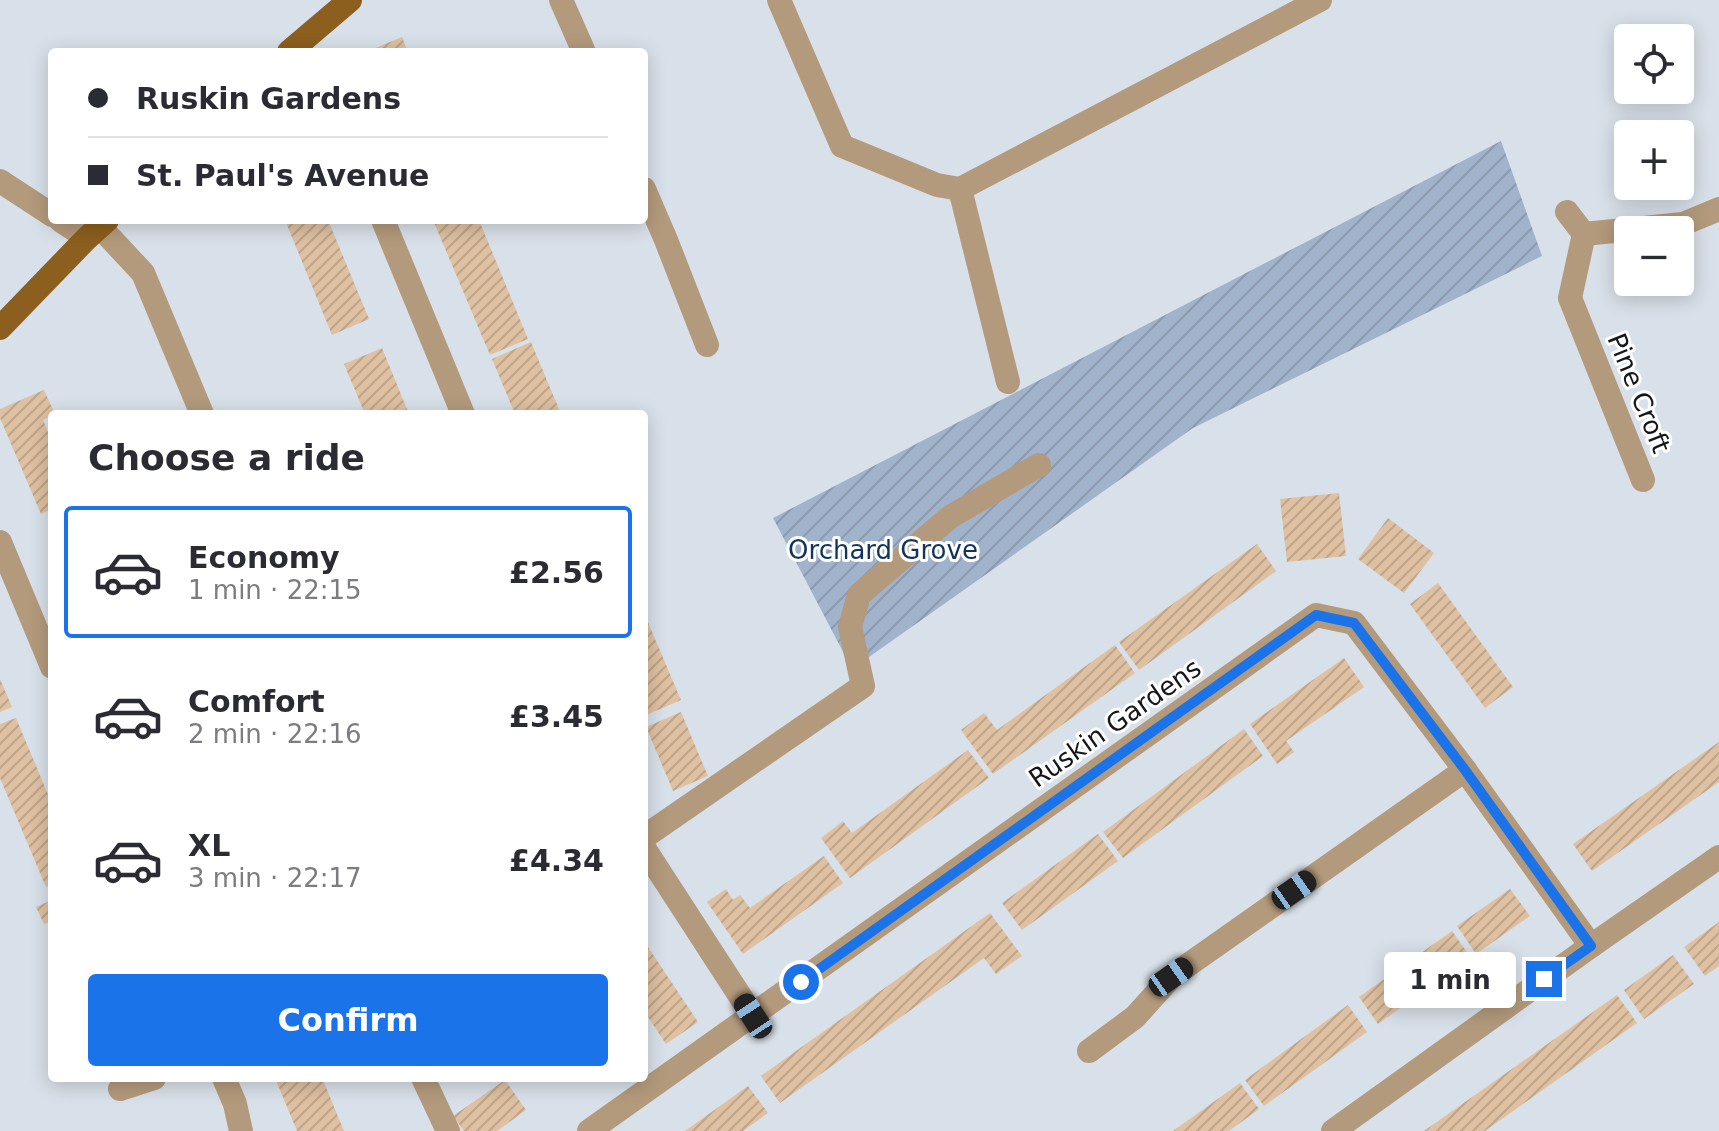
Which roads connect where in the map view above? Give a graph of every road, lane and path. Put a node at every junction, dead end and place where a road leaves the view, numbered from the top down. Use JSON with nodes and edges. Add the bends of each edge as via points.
{"nodes":[{"id":1,"x":350,"y":0,"type":"edge"},
{"id":2,"x":561,"y":0,"type":"edge"},
{"id":3,"x":779,"y":0,"type":"edge"},
{"id":4,"x":1320,"y":0,"type":"edge"},
{"id":5,"x":296,"y":48,"type":"edge"},
{"id":6,"x":582,"y":48,"type":"edge"},
{"id":7,"x":0,"y":181,"type":"edge"},
{"id":8,"x":960,"y":189,"type":"junction"},
{"id":9,"x":648,"y":198,"type":"edge"},
{"id":10,"x":1719,"y":209,"type":"edge"},
{"id":11,"x":48,"y":212,"type":"edge"},
{"id":12,"x":1567,"y":212,"type":"dead end"},
{"id":13,"x":385,"y":224,"type":"edge"},
{"id":14,"x":98,"y":228,"type":"edge"},
{"id":15,"x":1584,"y":234,"type":"junction"},
{"id":16,"x":0,"y":328,"type":"edge"},
{"id":17,"x":707,"y":345,"type":"dead end"},
{"id":18,"x":1008,"y":382,"type":"dead end"},
{"id":19,"x":200,"y":410,"type":"edge"},
{"id":20,"x":461,"y":410,"type":"edge"},
{"id":21,"x":1039,"y":465,"type":"dead end"},
{"id":22,"x":1643,"y":480,"type":"dead end"},
{"id":23,"x":0,"y":542,"type":"edge"},
{"id":24,"x":48,"y":657,"type":"edge"},
{"id":25,"x":1465,"y":770,"type":"junction"},
{"id":26,"x":648,"y":834,"type":"edge"},
{"id":27,"x":648,"y":854,"type":"edge"},
{"id":28,"x":1719,"y":857,"type":"edge"},
{"id":29,"x":1591,"y":946,"type":"junction"},
{"id":30,"x":753,"y":1016,"type":"junction"},
{"id":31,"x":1089,"y":1051,"type":"dead end"},
{"id":32,"x":142,"y":1082,"type":"edge"},
{"id":33,"x":226,"y":1082,"type":"edge"},
{"id":34,"x":425,"y":1082,"type":"edge"},
{"id":35,"x":120,"y":1089,"type":"dead end"},
{"id":36,"x":241,"y":1131,"type":"edge"},
{"id":37,"x":448,"y":1131,"type":"edge"},
{"id":38,"x":589,"y":1131,"type":"edge"},
{"id":39,"x":1333,"y":1131,"type":"edge"}],
"edges":[{"from":1,"to":5,"type":"main road"},
{"from":2,"to":6,"type":"street"},
{"from":3,"to":8,"type":"street","via":[[842,146],[937,185]]},
{"from":4,"to":8,"type":"street"},
{"from":7,"to":11,"type":"street"},
{"from":8,"to":18,"type":"street"},
{"from":9,"to":17,"type":"street"},
{"from":10,"to":15,"type":"street","via":[[1683,224]]},
{"from":12,"to":15,"type":"street"},
{"from":13,"to":20,"type":"street"},
{"from":14,"to":16,"type":"main road"},
{"from":14,"to":19,"type":"street","via":[[143,273]]},
{"from":15,"to":22,"type":"street","name":"Pine Croft","via":[[1570,298]]},
{"from":21,"to":26,"type":"street","via":[[950,517],[859,595],[850,627],[863,686]]},
{"from":23,"to":24,"type":"street"},
{"from":25,"to":29,"type":"street","name":"Ruskin Gardens"},
{"from":25,"to":30,"type":"street","name":"Ruskin Gardens","via":[[1354,623],[1316,615]]},
{"from":25,"to":31,"type":"street","via":[[1171,977],[1135,1017]]},
{"from":27,"to":30,"type":"street"},
{"from":28,"to":29,"type":"street"},
{"from":29,"to":39,"type":"street"},
{"from":30,"to":38,"type":"street","name":"Ruskin Gardens"},
{"from":32,"to":35,"type":"street"},
{"from":33,"to":36,"type":"street"},
{"from":34,"to":37,"type":"street"}]}
